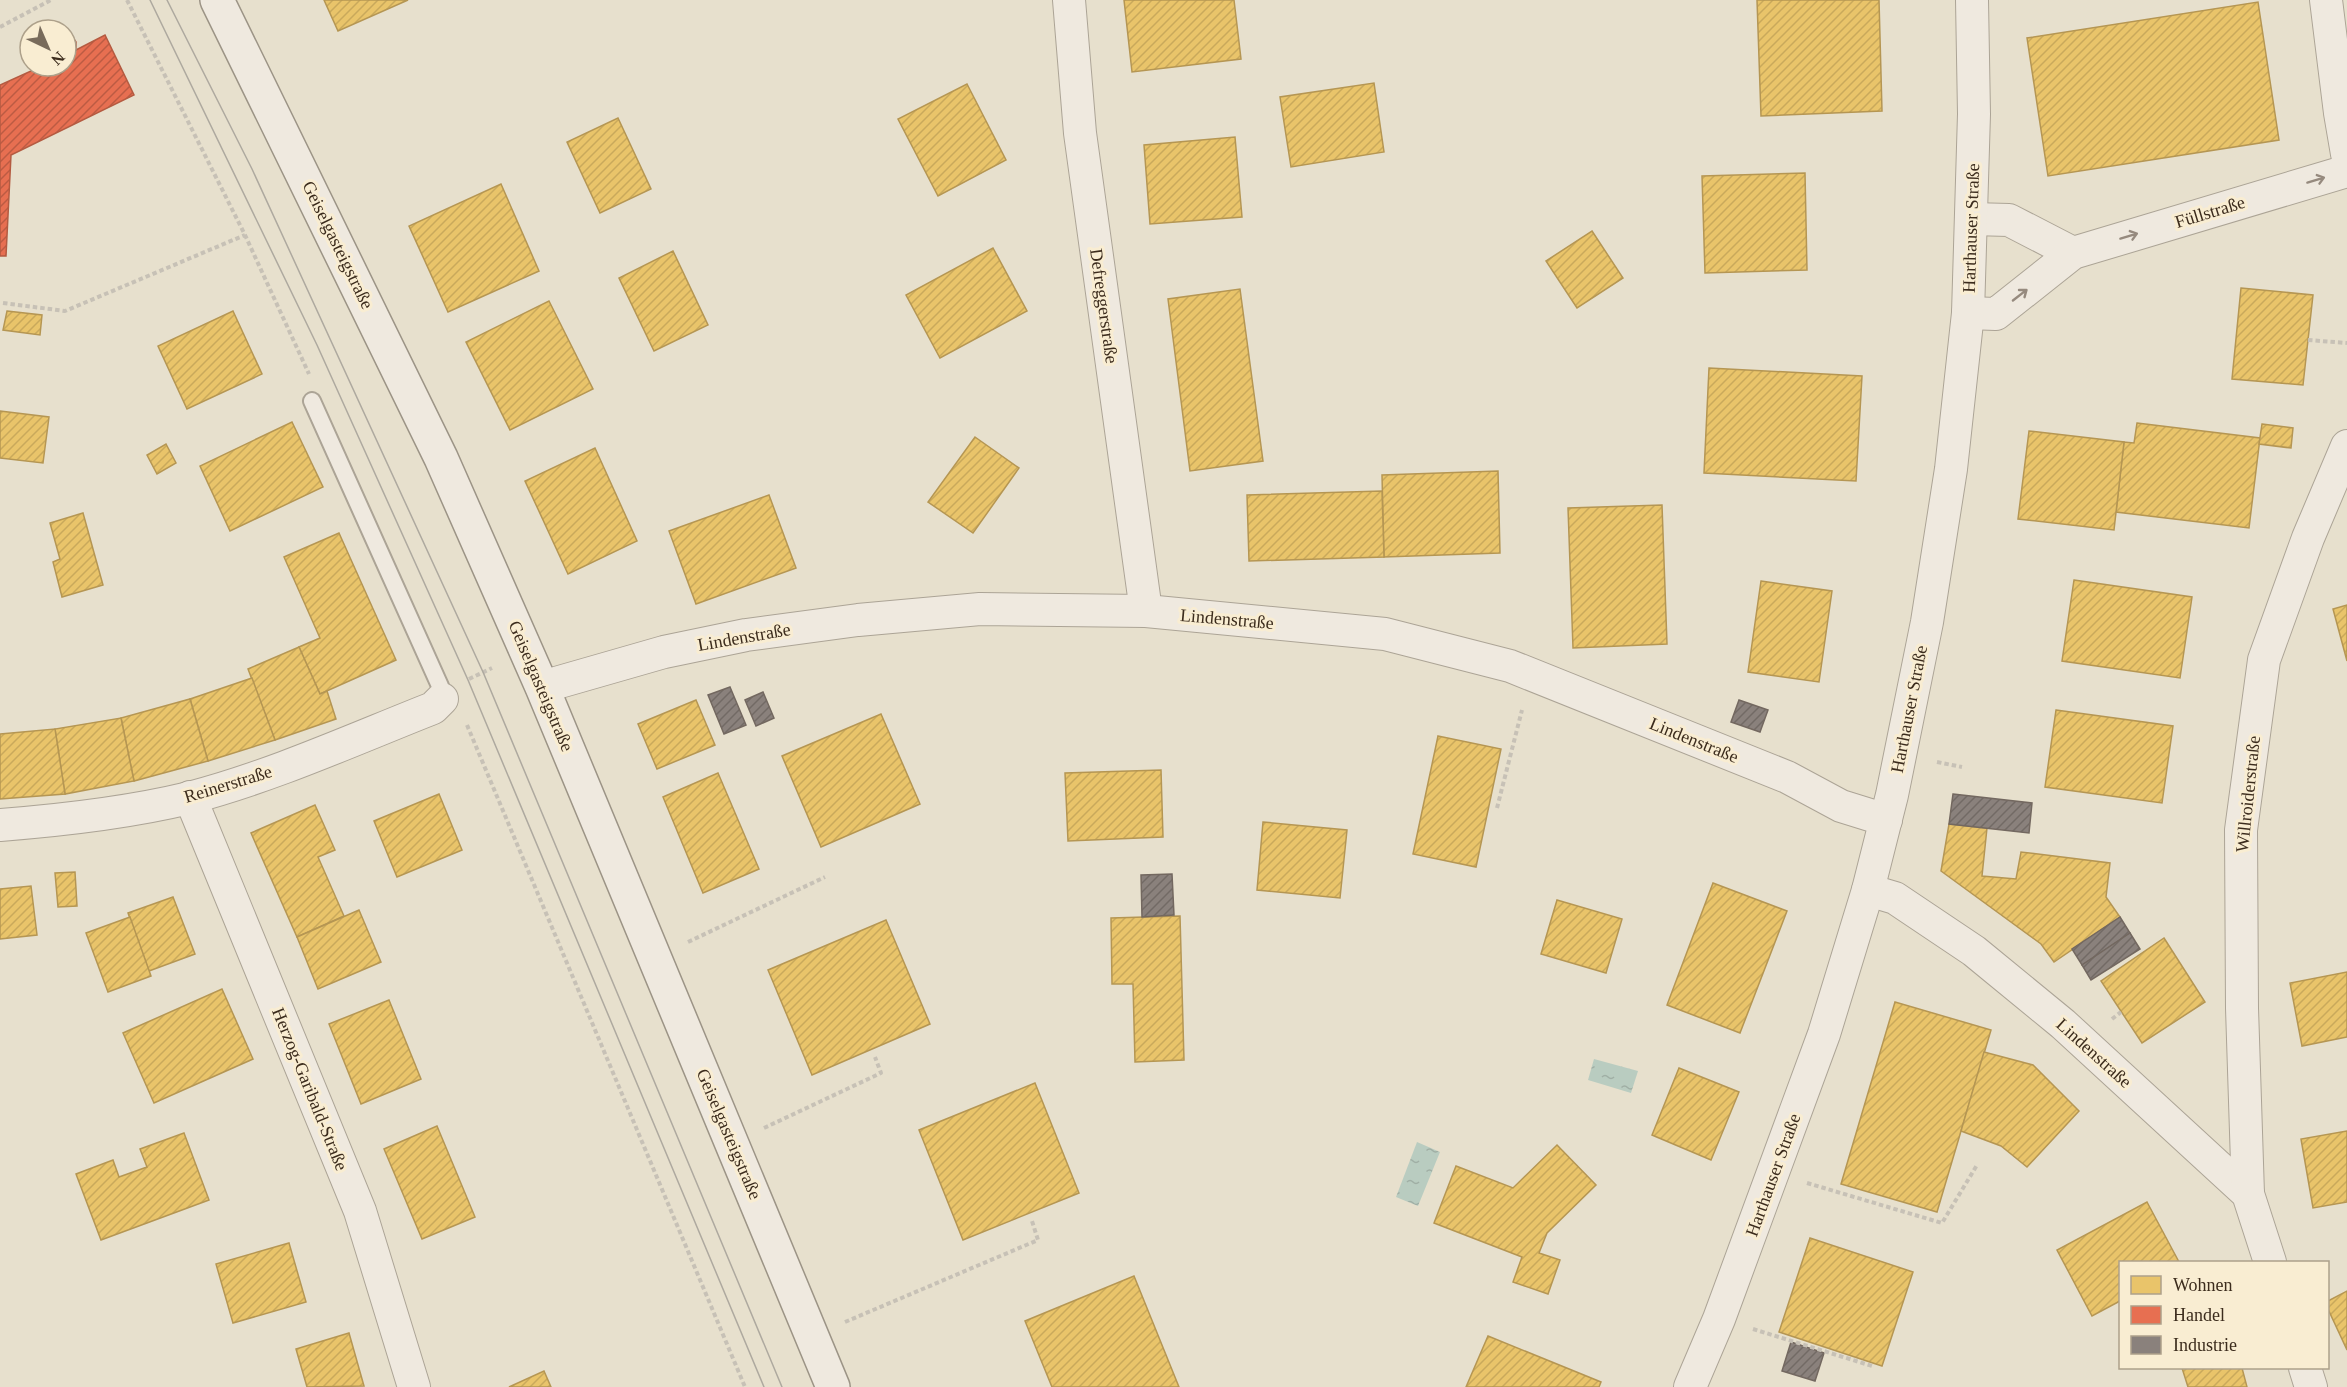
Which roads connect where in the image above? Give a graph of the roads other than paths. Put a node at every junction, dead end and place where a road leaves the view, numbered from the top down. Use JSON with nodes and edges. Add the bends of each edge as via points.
{"nodes":[{"id":1,"x":217,"y":0,"type":"edge"},
{"id":2,"x":1069,"y":0,"type":"edge"},
{"id":3,"x":1972,"y":0,"type":"edge"},
{"id":4,"x":2326,"y":0,"type":"edge"},
{"id":5,"x":2343,"y":112,"type":"edge"},
{"id":6,"x":2347,"y":154,"type":"edge"},
{"id":7,"x":2347,"y":171,"type":"edge"},
{"id":8,"x":1972,"y":219,"type":"junction"},
{"id":9,"x":2073,"y":253,"type":"junction"},
{"id":10,"x":1968,"y":313,"type":"junction"},
{"id":11,"x":312,"y":400,"type":"road end"},
{"id":12,"x":2347,"y":446,"type":"edge"},
{"id":13,"x":1146,"y":611,"type":"junction"},
{"id":14,"x":542,"y":687,"type":"junction"},
{"id":15,"x":442,"y":699,"type":"joint"},
{"id":16,"x":190,"y":797,"type":"junction"},
{"id":17,"x":1886,"y":820,"type":"junction"},
{"id":18,"x":0,"y":825,"type":"edge"},
{"id":19,"x":1868,"y":890,"type":"junction"},
{"id":20,"x":2248,"y":1194,"type":"junction"},
{"id":21,"x":2269,"y":1261,"type":"edge"},
{"id":22,"x":2305,"y":1369,"type":"edge"},
{"id":23,"x":414,"y":1387,"type":"edge"},
{"id":24,"x":833,"y":1387,"type":"edge"},
{"id":25,"x":1690,"y":1387,"type":"edge"},
{"id":26,"x":2311,"y":1387,"type":"edge"}],
"edges":[{"from":1,"to":14,"type":"main road","name":"Geiselgasteigstraße","via":[[441,458]]},
{"from":2,"to":13,"type":"street","name":"Defreggerstraße","via":[[1080,133]]},
{"from":3,"to":8,"type":"street","name":"Harthauser Straße"},
{"from":4,"to":5,"type":"street"},
{"from":5,"to":6,"type":"street"},
{"from":9,"to":7,"type":"street","name":"Füllstraße","one_way":true},
{"from":8,"to":9,"type":"street","via":[[2009,220]]},
{"from":8,"to":10,"type":"street","name":"Harthauser Straße"},
{"from":10,"to":9,"type":"street","name":"Füllstraße","one_way":true,"via":[[1996,314]]},
{"from":10,"to":17,"type":"street","name":"Harthauser Straße","via":[[1951,468],[1927,622]]},
{"from":11,"to":15,"type":"lane","via":[[440,686]]},
{"from":12,"to":20,"type":"street","name":"Willroiderstraße","via":[[2308,538],[2264,660],[2241,830]]},
{"from":13,"to":14,"type":"street","name":"Lindenstraße","via":[[980,609],[858,620],[746,635],[664,652]]},
{"from":13,"to":17,"type":"street","name":"Lindenstraße","via":[[1385,634],[1510,666],[1787,777],[1841,806]]},
{"from":14,"to":24,"type":"main road","name":"Geiselgasteigstraße"},
{"from":15,"to":16,"type":"street","name":"Reinerstraße","via":[[433,708],[257,777]]},
{"from":16,"to":18,"type":"street","name":"Reinerstraße","via":[[129,811]]},
{"from":16,"to":23,"type":"street","name":"Herzog-Garibald-Straße","via":[[360,1211]]},
{"from":17,"to":19,"type":"street","name":"Harthauser Straße"},
{"from":19,"to":20,"type":"street","name":"Lindenstraße","via":[[1895,898],[1974,951],[2063,1024]]},
{"from":19,"to":25,"type":"street","name":"Harthauser Straße","via":[[1824,1034]]},
{"from":20,"to":21,"type":"street","name":"Lindenstraße"},
{"from":22,"to":26,"type":"street"}]}
